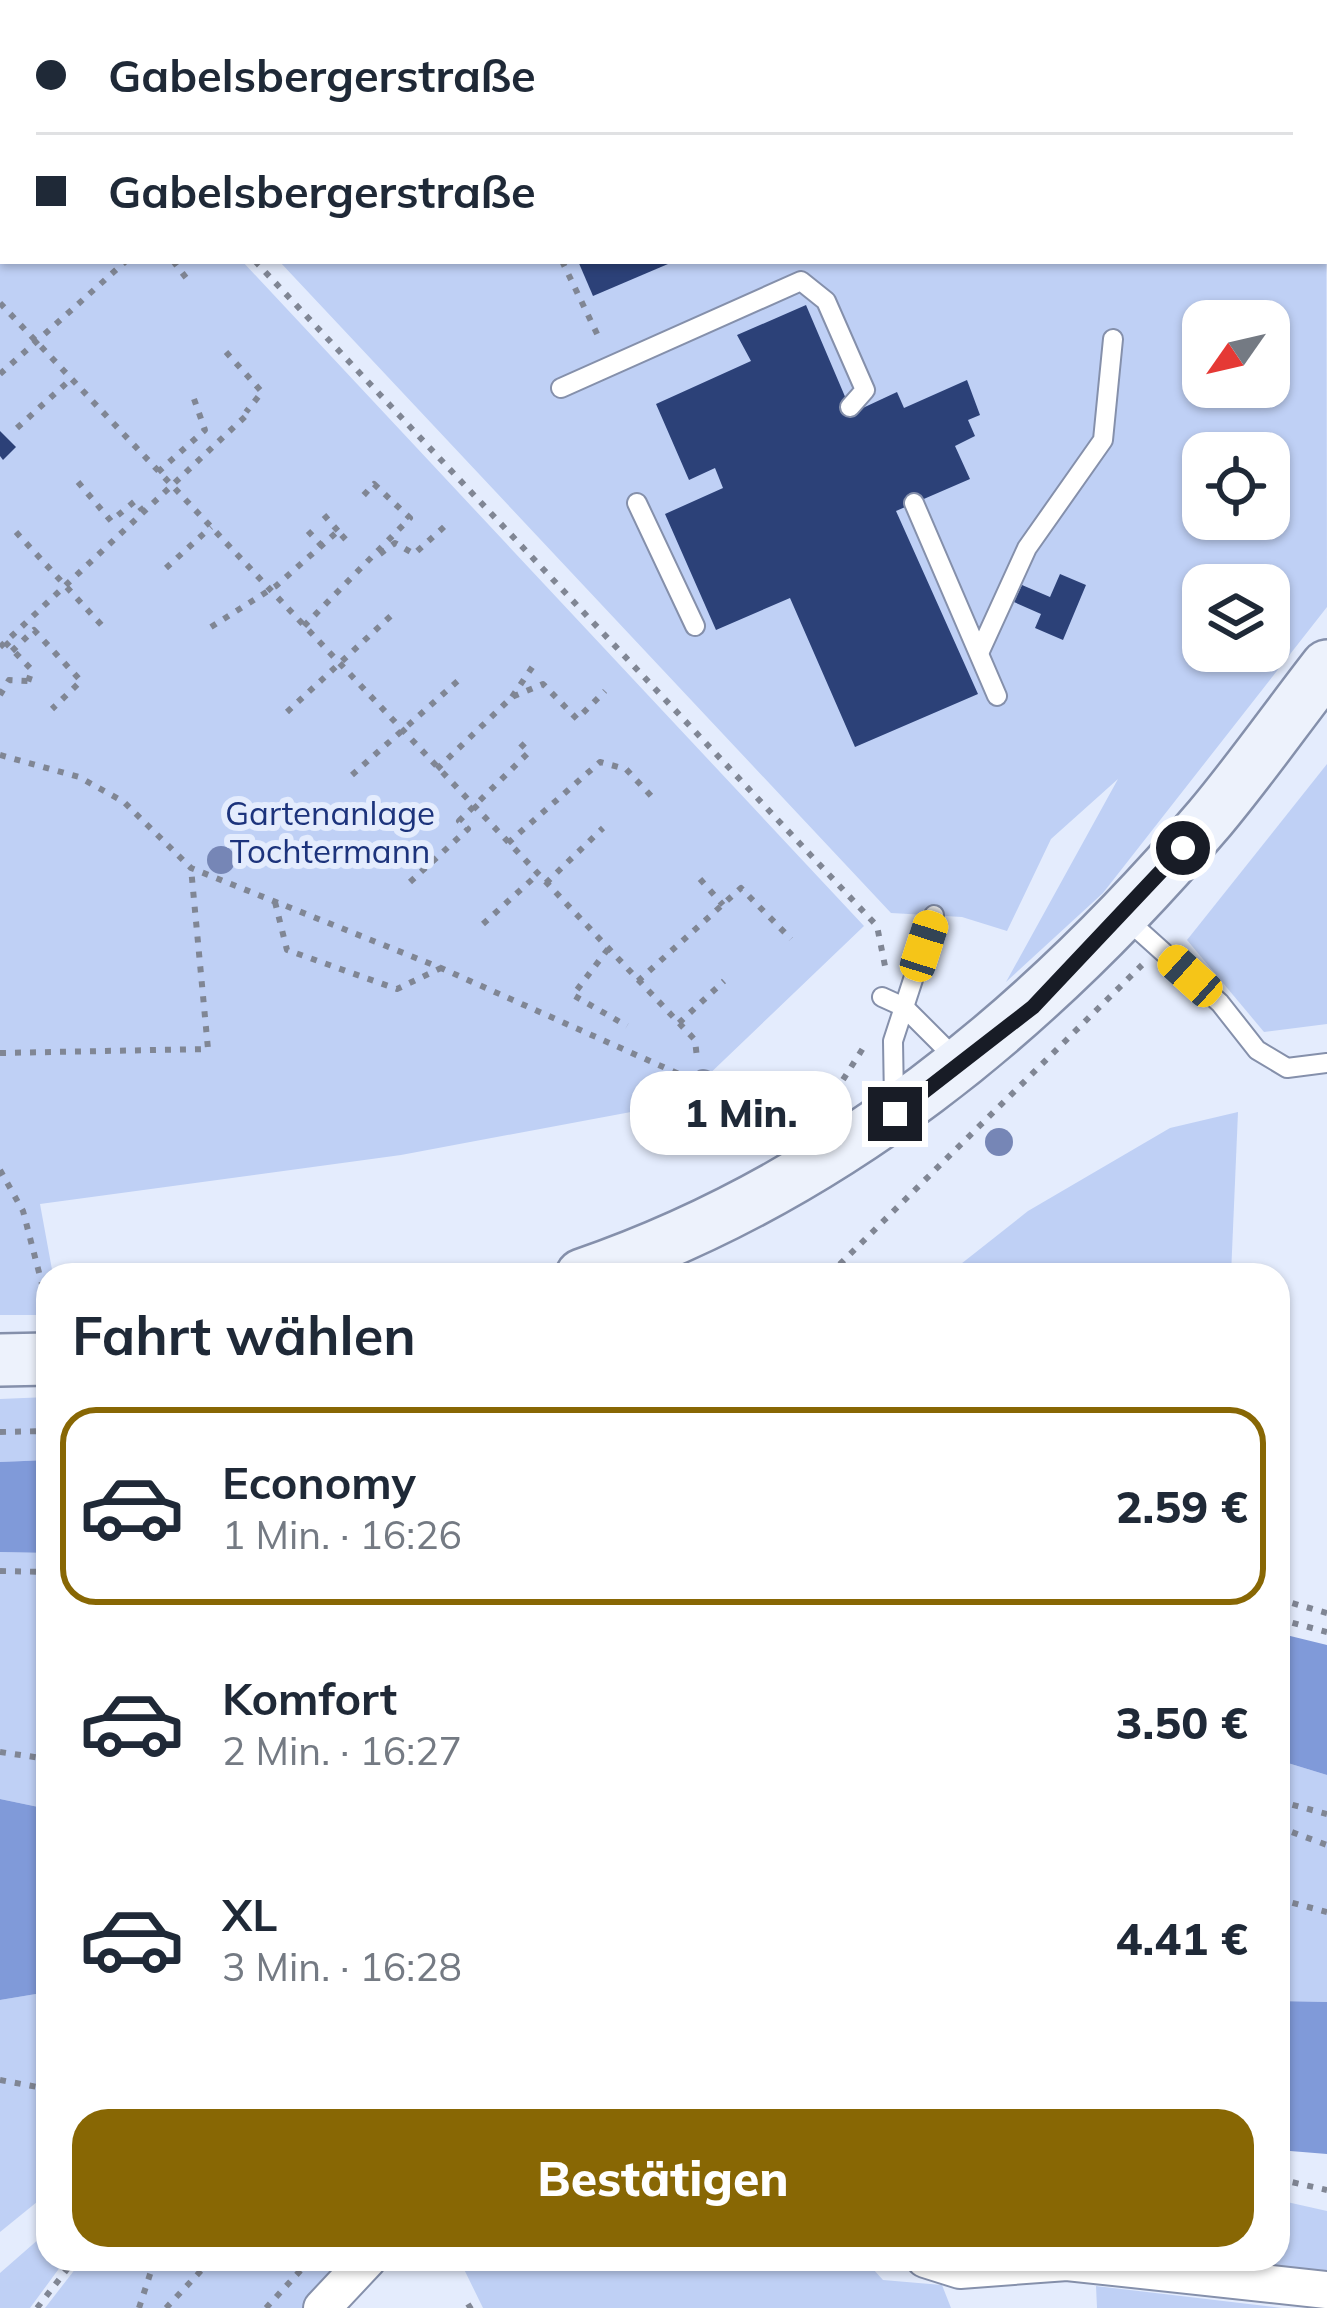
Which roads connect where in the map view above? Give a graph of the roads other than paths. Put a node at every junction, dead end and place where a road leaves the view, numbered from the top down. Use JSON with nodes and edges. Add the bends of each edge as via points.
{"nodes":[{"id":1,"x":1113,"y":339,"type":"dead end"},
{"id":2,"x":561,"y":388,"type":"dead end"},
{"id":3,"x":850,"y":407,"type":"dead end"},
{"id":4,"x":637,"y":502,"type":"dead end"},
{"id":5,"x":914,"y":503,"type":"dead end"},
{"id":6,"x":695,"y":626,"type":"dead end"},
{"id":7,"x":980,"y":651,"type":"junction"},
{"id":8,"x":1327,"y":666,"type":"edge"},
{"id":9,"x":997,"y":696,"type":"dead end"},
{"id":10,"x":934,"y":915,"type":"dead end"},
{"id":11,"x":1123,"y":916,"type":"junction"},
{"id":12,"x":892,"y":1002,"type":"junction"},
{"id":13,"x":1327,"y":1063,"type":"edge"},
{"id":14,"x":962,"y":1066,"type":"junction"},
{"id":15,"x":703,"y":1080,"type":"dead end"},
{"id":16,"x":774,"y":1084,"type":"dead end"},
{"id":17,"x":895,"y":1114,"type":"junction"},
{"id":18,"x":788,"y":1116,"type":"junction"},
{"id":19,"x":803,"y":1134,"type":"dead end"},
{"id":20,"x":618,"y":1263,"type":"edge"},
{"id":21,"x":36,"y":1359,"type":"edge"},
{"id":22,"x":0,"y":1360,"type":"edge"},
{"id":23,"x":357,"y":2271,"type":"edge"},
{"id":24,"x":1151,"y":2271,"type":"edge"},
{"id":25,"x":1327,"y":2290,"type":"edge"},
{"id":26,"x":322,"y":2308,"type":"edge"}],
"edges":[{"from":1,"to":7,"type":"lane","via":[[1103,440],[1027,548]]},
{"from":2,"to":3,"type":"lane","via":[[801,281],[826,301],[865,390]]},
{"from":4,"to":6,"type":"lane"},
{"from":5,"to":7,"type":"lane"},
{"from":7,"to":9,"type":"lane"},
{"from":8,"to":11,"type":"street"},
{"from":10,"to":12,"type":"lane"},
{"from":11,"to":13,"type":"lane","via":[[1220,1003],[1257,1050],[1287,1068]]},
{"from":11,"to":14,"type":"street"},
{"from":12,"to":14,"type":"lane"},
{"from":12,"to":17,"type":"lane"},
{"from":14,"to":17,"type":"street"},
{"from":15,"to":18,"type":"lane"},
{"from":16,"to":18,"type":"lane"},
{"from":17,"to":20,"type":"street","via":[[789,1182]]},
{"from":18,"to":19,"type":"lane"},
{"from":21,"to":22,"type":"street"},
{"from":23,"to":26,"type":"street"},
{"from":24,"to":25,"type":"street"}]}
